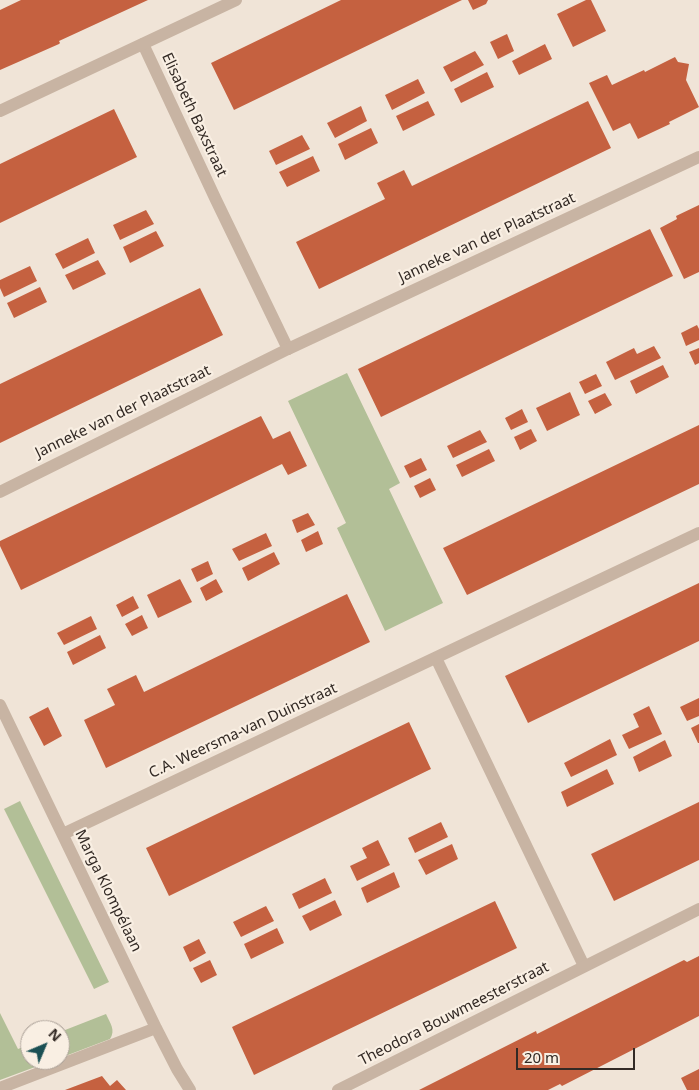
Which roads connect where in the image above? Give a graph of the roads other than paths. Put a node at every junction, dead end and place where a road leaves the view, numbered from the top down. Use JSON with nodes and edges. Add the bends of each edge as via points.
{"nodes":[{"id":1,"x":236,"y":0,"type":"edge"},
{"id":2,"x":142,"y":44,"type":"junction"},
{"id":3,"x":0,"y":111,"type":"edge"},
{"id":4,"x":699,"y":156,"type":"edge"},
{"id":5,"x":288,"y":349,"type":"junction"},
{"id":6,"x":0,"y":492,"type":"edge"},
{"id":7,"x":699,"y":533,"type":"edge"},
{"id":8,"x":436,"y":658,"type":"junction"},
{"id":9,"x":0,"y":705,"type":"edge"},
{"id":10,"x":63,"y":834,"type":"junction"},
{"id":11,"x":699,"y":909,"type":"edge"},
{"id":12,"x":584,"y":966,"type":"junction"},
{"id":13,"x":156,"y":1028,"type":"junction"},
{"id":14,"x":0,"y":1088,"type":"edge"},
{"id":15,"x":190,"y":1090,"type":"edge"},
{"id":16,"x":338,"y":1090,"type":"edge"}],
"edges":[{"from":1,"to":2,"type":"street","name":"Elisabeth Baxstraat"},
{"from":2,"to":3,"type":"street","name":"Elisabeth Baxstraat"},
{"from":2,"to":5,"type":"street","name":"Elisabeth Baxstraat"},
{"from":4,"to":5,"type":"street","name":"Janneke van der Plaatstraat"},
{"from":5,"to":6,"type":"street","name":"Janneke van der Plaatstraat"},
{"from":7,"to":8,"type":"street","name":"C.A. Weersma-van Duinstraat"},
{"from":8,"to":10,"type":"street","name":"C.A. Weersma-van Duinstraat"},
{"from":8,"to":12,"type":"street"},
{"from":9,"to":10,"type":"street","name":"Marga Klompélaan"},
{"from":10,"to":13,"type":"street","name":"Marga Klompélaan"},
{"from":11,"to":12,"type":"street","name":"Theodora Bouwmeesterstraat"},
{"from":12,"to":16,"type":"street","name":"Theodora Bouwmeesterstraat"},
{"from":13,"to":14,"type":"street"},
{"from":13,"to":15,"type":"street","name":"Marga Klompélaan"}]}
